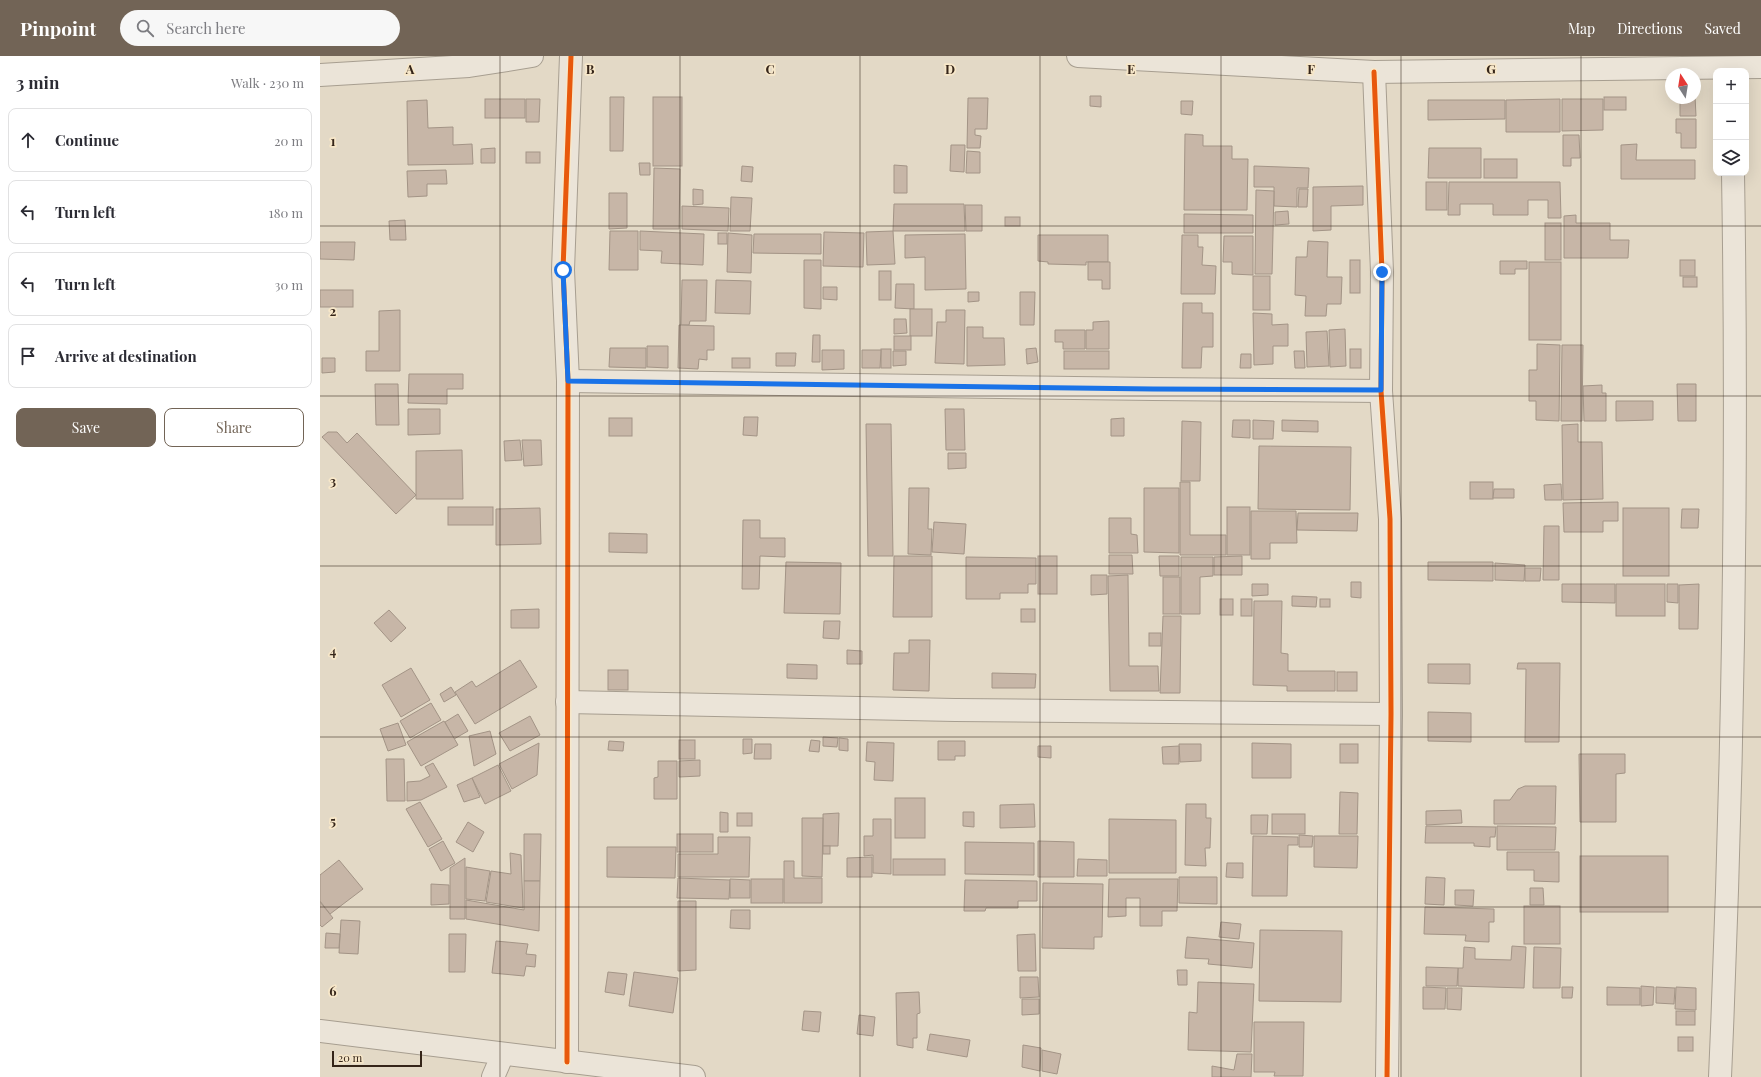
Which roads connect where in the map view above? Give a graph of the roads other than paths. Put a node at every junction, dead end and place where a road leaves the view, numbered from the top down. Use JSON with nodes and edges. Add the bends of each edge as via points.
{"nodes":[{"id":1,"x":532,"y":56,"type":"edge"},
{"id":2,"x":571,"y":56,"type":"edge"},
{"id":3,"x":1078,"y":56,"type":"edge"},
{"id":4,"x":1761,"y":67,"type":"edge"},
{"id":5,"x":1746,"y":68,"type":"edge"},
{"id":6,"x":1713,"y":69,"type":"edge"},
{"id":7,"x":1374,"y":72,"type":"junction"},
{"id":8,"x":320,"y":74,"type":"edge"},
{"id":9,"x":1733,"y":176,"type":"edge"},
{"id":10,"x":568,"y":381,"type":"junction"},
{"id":11,"x":1381,"y":390,"type":"junction"},
{"id":12,"x":567,"y":702,"type":"junction"},
{"id":13,"x":1391,"y":714,"type":"junction"},
{"id":14,"x":320,"y":1031,"type":"edge"},
{"id":15,"x":503,"y":1054,"type":"junction"},
{"id":16,"x":567,"y":1062,"type":"junction"},
{"id":17,"x":493,"y":1077,"type":"edge"},
{"id":18,"x":694,"y":1077,"type":"edge"},
{"id":19,"x":1387,"y":1077,"type":"edge"},
{"id":20,"x":1720,"y":1077,"type":"edge"}],
"edges":[{"from":1,"to":8,"type":"street","via":[[469,66]]},
{"from":2,"to":10,"type":"street","via":[[563,270]]},
{"from":3,"to":7,"type":"street"},
{"from":4,"to":5,"type":"street"},
{"from":6,"to":7,"type":"street"},
{"from":7,"to":11,"type":"street","via":[[1382,272]]},
{"from":9,"to":20,"type":"street","via":[[1736,336],[1734,537],[1728,887]]},
{"from":10,"to":11,"type":"street"},
{"from":10,"to":12,"type":"street"},
{"from":11,"to":13,"type":"street","via":[[1390,519]]},
{"from":12,"to":13,"type":"street","via":[[955,710]]},
{"from":12,"to":16,"type":"street"},
{"from":13,"to":19,"type":"street"},
{"from":14,"to":15,"type":"street"},
{"from":15,"to":16,"type":"street"},
{"from":15,"to":17,"type":"street"},
{"from":16,"to":18,"type":"street"}]}
